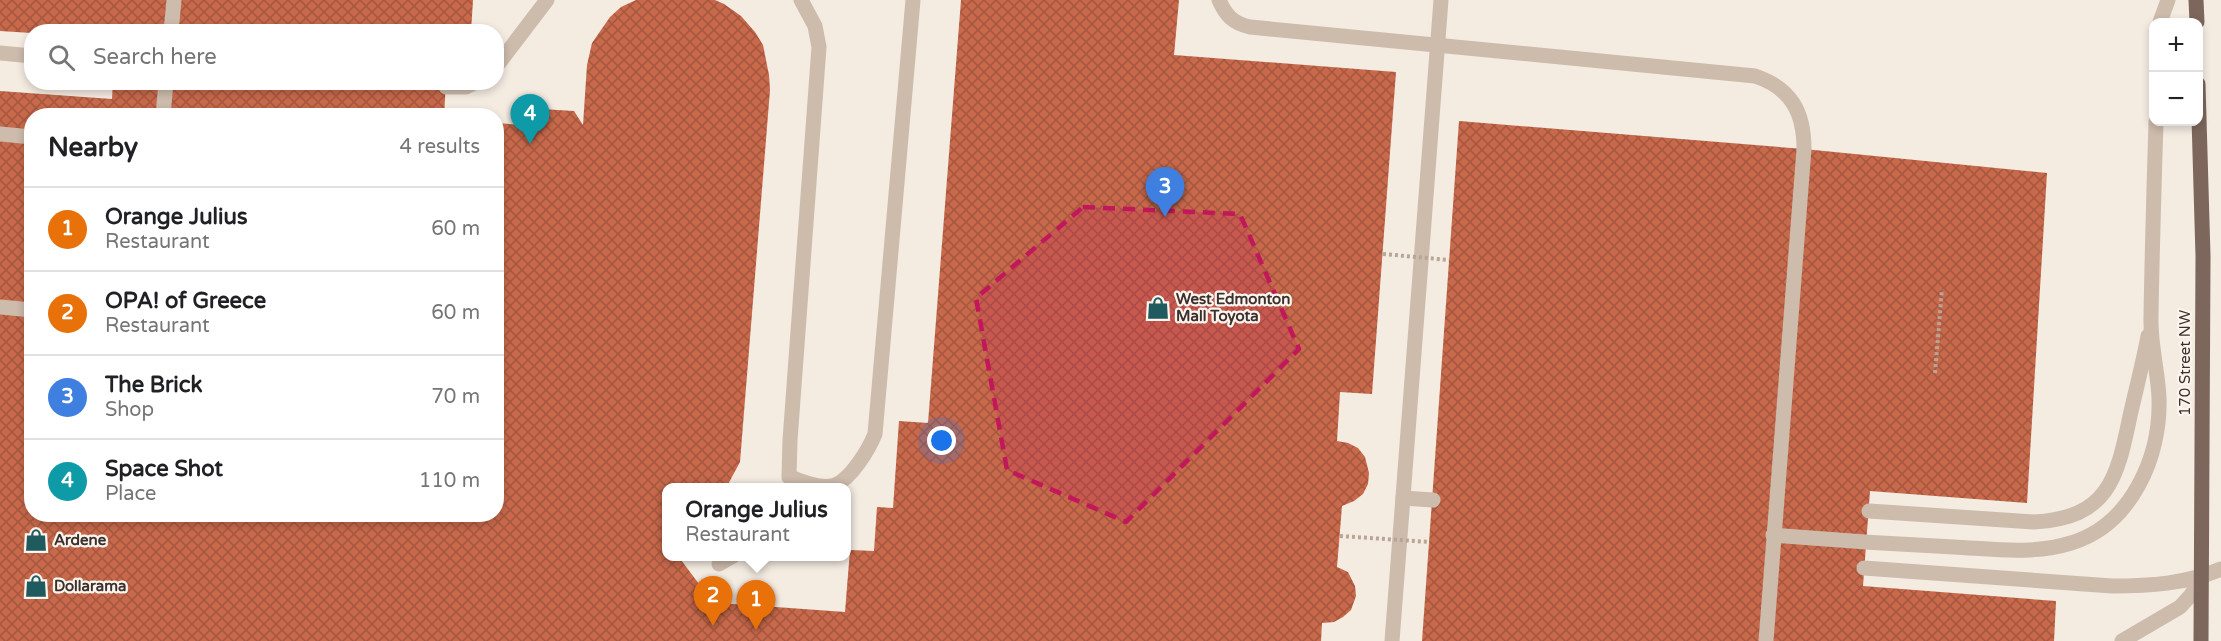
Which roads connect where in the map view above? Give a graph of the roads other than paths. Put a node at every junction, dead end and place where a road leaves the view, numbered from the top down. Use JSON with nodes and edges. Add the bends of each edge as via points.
{"nodes":[{"id":1,"x":174,"y":0,"type":"edge"},
{"id":2,"x":547,"y":0,"type":"edge"},
{"id":3,"x":801,"y":0,"type":"edge"},
{"id":4,"x":913,"y":0,"type":"edge"},
{"id":5,"x":1219,"y":0,"type":"edge"},
{"id":6,"x":1441,"y":0,"type":"edge"},
{"id":7,"x":2168,"y":0,"type":"edge"},
{"id":8,"x":2196,"y":0,"type":"edge"},
{"id":9,"x":2161,"y":18,"type":"edge"},
{"id":10,"x":2197,"y":18,"type":"edge"},
{"id":11,"x":172,"y":24,"type":"edge"},
{"id":12,"x":1437,"y":45,"type":"junction"},
{"id":13,"x":0,"y":53,"type":"edge"},
{"id":14,"x":24,"y":55,"type":"edge"},
{"id":15,"x":504,"y":57,"type":"edge"},
{"id":16,"x":166,"y":90,"type":"edge"},
{"id":17,"x":164,"y":108,"type":"edge"},
{"id":18,"x":2156,"y":126,"type":"edge"},
{"id":19,"x":2200,"y":126,"type":"edge"},
{"id":20,"x":0,"y":134,"type":"edge"},
{"id":21,"x":24,"y":136,"type":"edge"},
{"id":22,"x":0,"y":307,"type":"edge"},
{"id":23,"x":24,"y":309,"type":"edge"},
{"id":24,"x":2151,"y":321,"type":"junction"},
{"id":25,"x":787,"y":482,"type":"edge"},
{"id":26,"x":837,"y":483,"type":"edge"},
{"id":27,"x":1403,"y":498,"type":"junction"},
{"id":28,"x":1433,"y":500,"type":"dead end"},
{"id":29,"x":1869,"y":511,"type":"dead end"},
{"id":30,"x":1773,"y":534,"type":"junction"},
{"id":31,"x":724,"y":561,"type":"edge"},
{"id":32,"x":719,"y":564,"type":"dead end"},
{"id":33,"x":1864,"y":568,"type":"dead end"},
{"id":34,"x":2221,"y":569,"type":"edge"},
{"id":35,"x":2202,"y":577,"type":"junction"},
{"id":36,"x":2201,"y":622,"type":"junction"},
{"id":37,"x":1392,"y":641,"type":"edge"},
{"id":38,"x":1766,"y":641,"type":"edge"},
{"id":39,"x":2121,"y":641,"type":"edge"},
{"id":40,"x":2195,"y":641,"type":"edge"},
{"id":41,"x":2201,"y":641,"type":"edge"}],
"edges":[{"from":1,"to":11,"type":"lane"},
{"from":2,"to":15,"type":"lane"},
{"from":3,"to":25,"type":"lane","via":[[815,26],[819,47]]},
{"from":4,"to":26,"type":"lane","via":[[875,434],[861,460]]},
{"from":5,"to":12,"type":"lane","via":[[1236,24],[1250,27]]},
{"from":6,"to":12,"type":"lane"},
{"from":7,"to":9,"type":"lane"},
{"from":8,"to":10,"type":"main road"},
{"from":12,"to":27,"type":"lane"},
{"from":12,"to":30,"type":"lane","via":[[1755,76],[1781,87],[1789,97],[1801,121],[1804,149]]},
{"from":13,"to":14,"type":"lane"},
{"from":16,"to":17,"type":"lane"},
{"from":18,"to":24,"type":"lane"},
{"from":19,"to":35,"type":"main road","name":"170 Street NW"},
{"from":20,"to":21,"type":"lane"},
{"from":22,"to":23,"type":"lane"},
{"from":24,"to":29,"type":"lane","via":[[2123,454],[2107,490],[2092,505],[2053,521],[2034,522]]},
{"from":24,"to":30,"type":"lane","via":[[2159,399],[2152,451],[2142,480],[2128,503],[2092,534],[2072,543],[2025,551]]},
{"from":27,"to":28,"type":"lane"},
{"from":27,"to":37,"type":"lane"},
{"from":30,"to":38,"type":"lane"},
{"from":31,"to":32,"type":"lane"},
{"from":33,"to":35,"type":"lane","via":[[2112,586],[2146,586]]},
{"from":34,"to":35,"type":"lane"},
{"from":35,"to":36,"type":"main road","name":"170 Street NW"},
{"from":35,"to":39,"type":"lane","via":[[2180,608]]},
{"from":36,"to":40,"type":"lane"},
{"from":36,"to":41,"type":"main road","name":"170 Street NW"}]}
